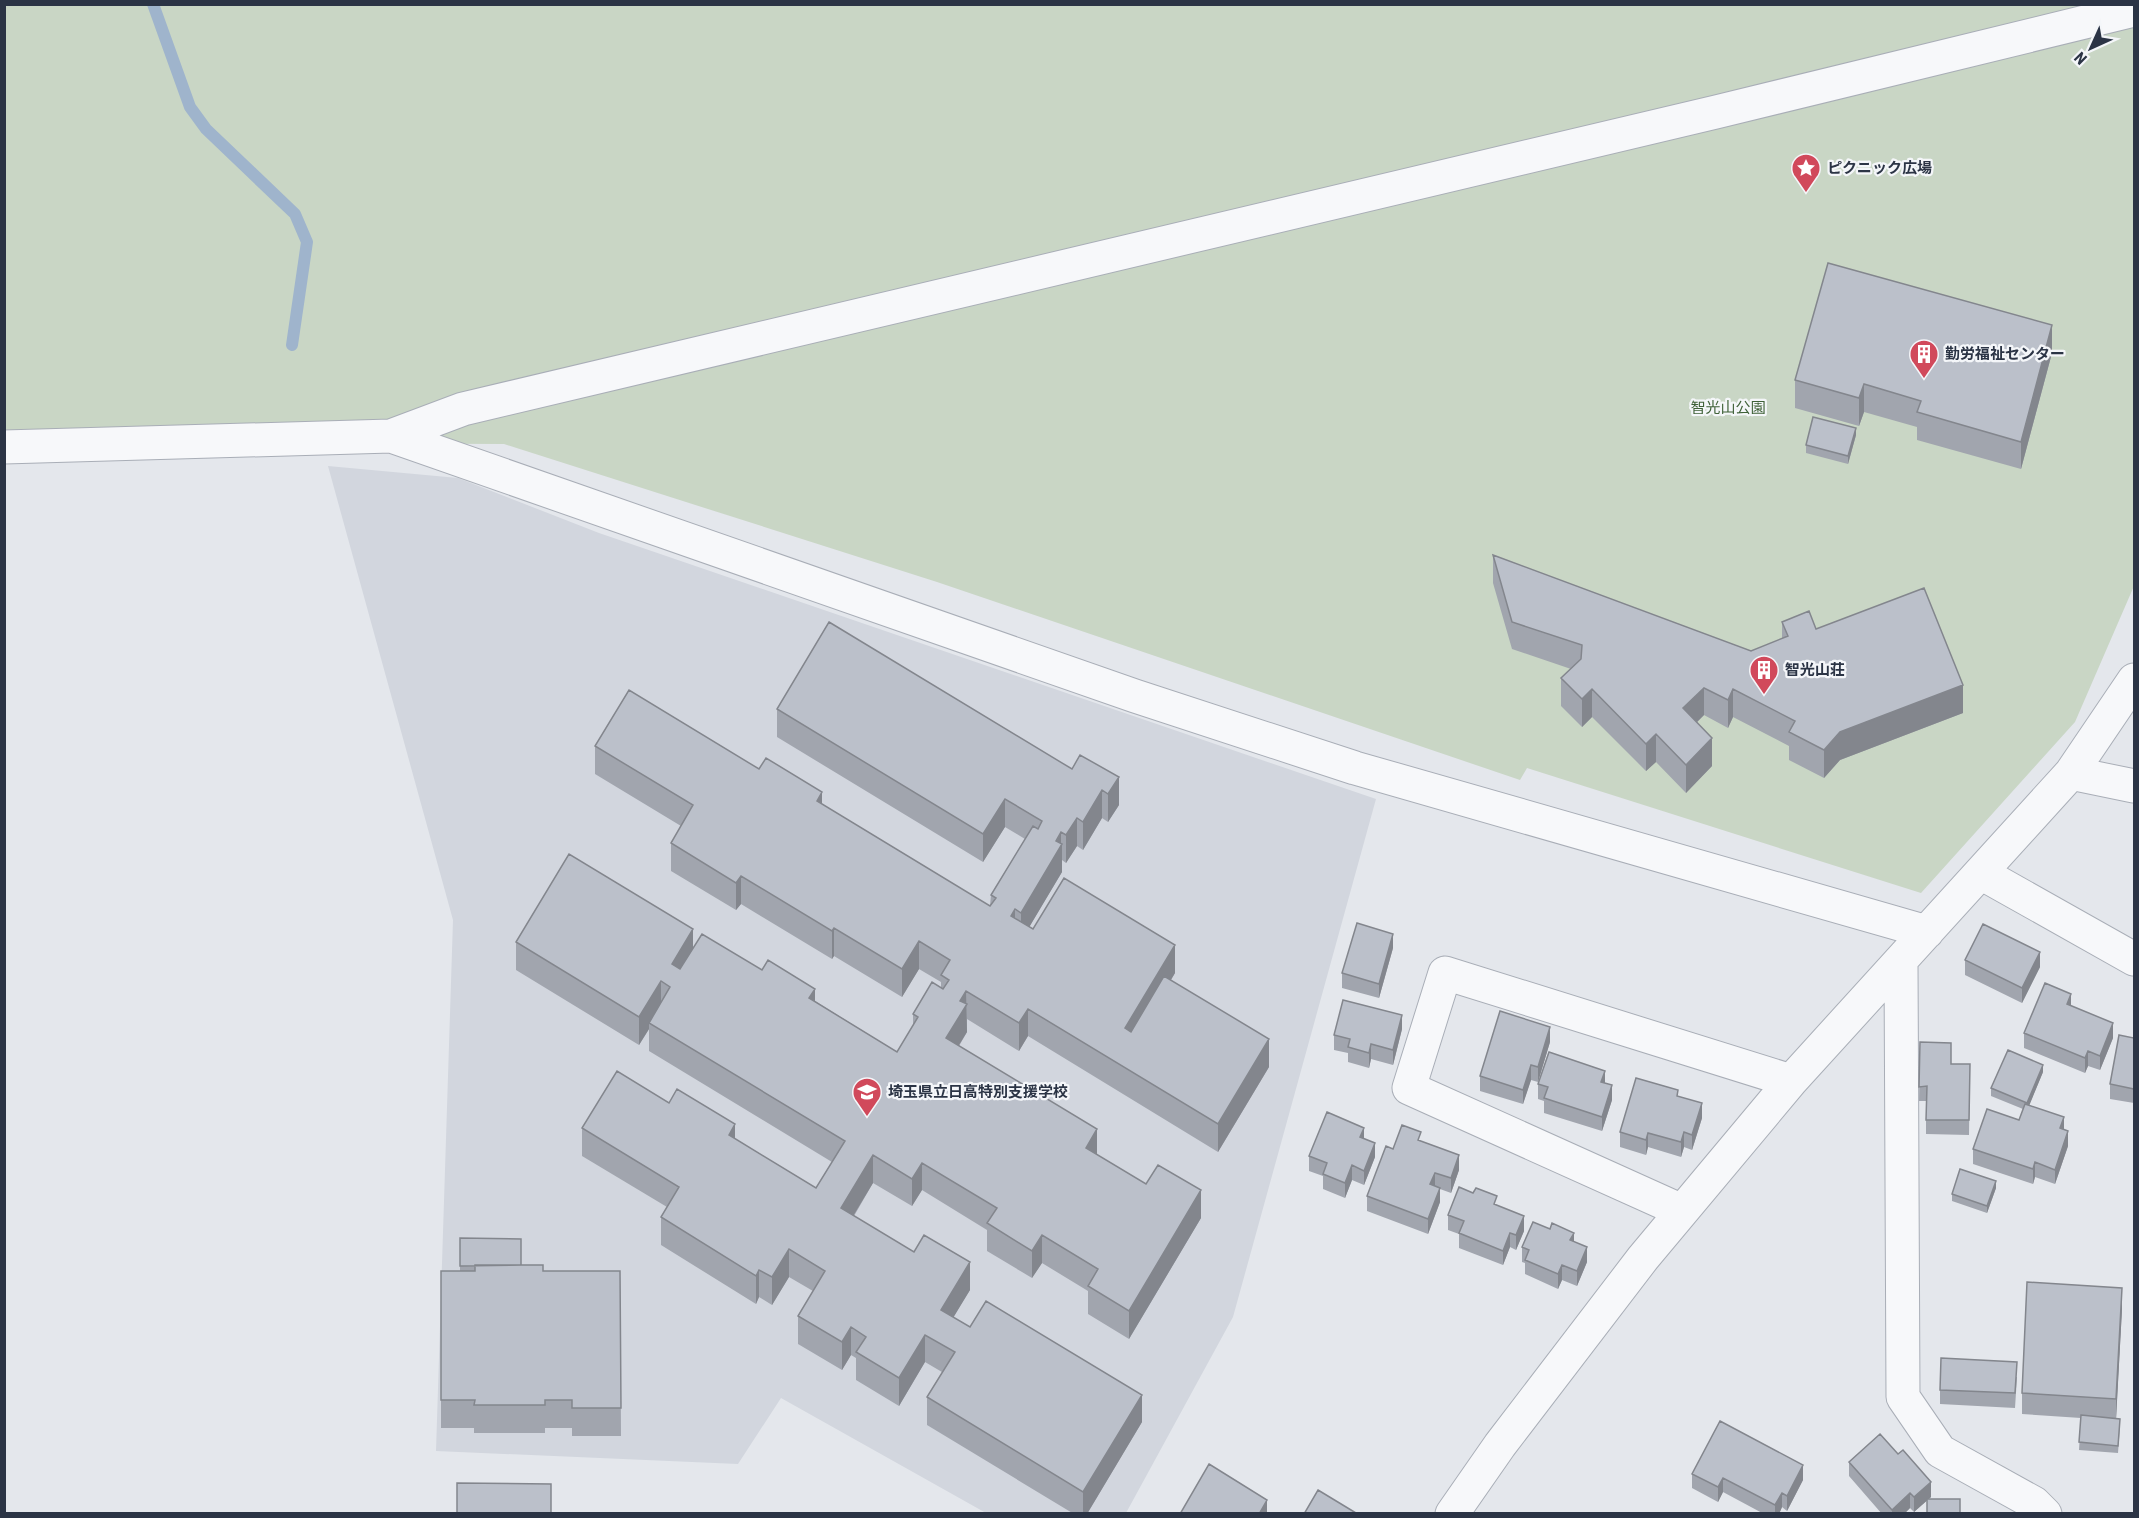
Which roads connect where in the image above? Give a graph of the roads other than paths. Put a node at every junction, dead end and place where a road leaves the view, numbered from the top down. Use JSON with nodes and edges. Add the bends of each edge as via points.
{"nodes":[{"id":1,"x":2134,"y":10,"type":"edge"},
{"id":2,"x":390,"y":436,"type":"junction"},
{"id":3,"x":4,"y":447,"type":"edge"},
{"id":4,"x":2134,"y":680,"type":"edge"},
{"id":5,"x":2071,"y":773,"type":"junction"},
{"id":6,"x":2134,"y":786,"type":"edge"},
{"id":7,"x":1981,"y":873,"type":"junction"},
{"id":8,"x":1927,"y":932,"type":"junction"},
{"id":9,"x":2134,"y":959,"type":"edge"},
{"id":10,"x":1901,"y":963,"type":"junction"},
{"id":11,"x":1791,"y":1081,"type":"junction"},
{"id":12,"x":1682,"y":1210,"type":"junction"},
{"id":13,"x":1452,"y":1514,"type":"edge"},
{"id":14,"x":2045,"y":1514,"type":"edge"}],
"edges":[{"from":1,"to":2,"type":"street","via":[[463,410]]},
{"from":2,"to":3,"type":"street"},
{"from":2,"to":8,"type":"street","via":[[1135,696],[1355,768]]},
{"from":4,"to":5,"type":"street"},
{"from":5,"to":6,"type":"street"},
{"from":5,"to":7,"type":"street"},
{"from":7,"to":8,"type":"street"},
{"from":7,"to":9,"type":"street"},
{"from":8,"to":10,"type":"street"},
{"from":10,"to":11,"type":"street"},
{"from":10,"to":14,"type":"street","via":[[1904,1397],[1940,1452],[2034,1503]]},
{"from":11,"to":12,"type":"street"},
{"from":11,"to":12,"type":"street","via":[[1444,973],[1409,1088]]},
{"from":12,"to":13,"type":"street","via":[[1500,1445]]}]}
